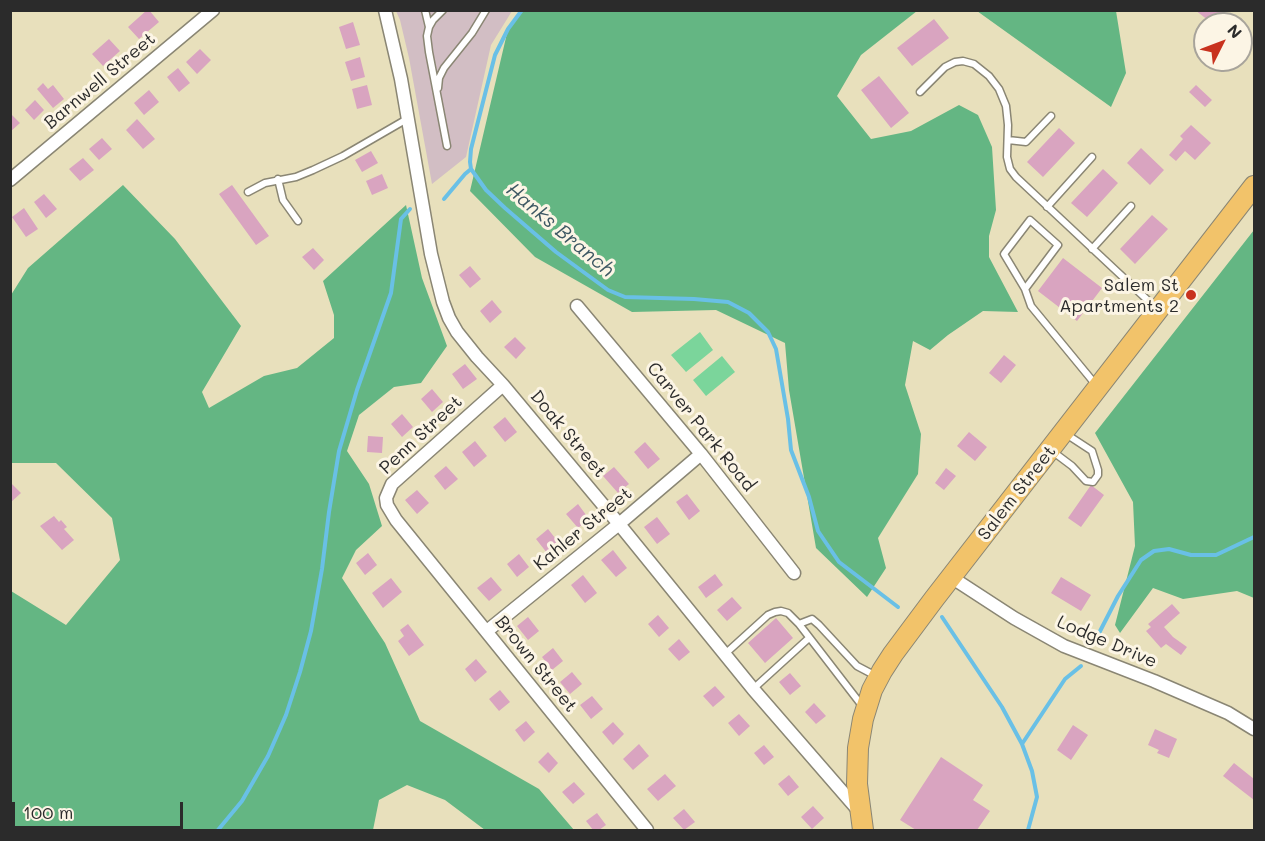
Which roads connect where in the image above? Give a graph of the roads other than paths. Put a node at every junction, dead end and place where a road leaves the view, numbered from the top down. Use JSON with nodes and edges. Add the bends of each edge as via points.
{"nodes":[{"id":1,"x":385,"y":10,"type":"edge"},
{"id":2,"x":425,"y":10,"type":"edge"},
{"id":3,"x":443,"y":10,"type":"edge"},
{"id":4,"x":486,"y":10,"type":"edge"},
{"id":5,"x":210,"y":11,"type":"edge"},
{"id":6,"x":429,"y":27,"type":"junction"},
{"id":7,"x":920,"y":92,"type":"dead end"},
{"id":8,"x":437,"y":93,"type":"junction"},
{"id":9,"x":1051,"y":116,"type":"dead end"},
{"id":10,"x":408,"y":119,"type":"junction"},
{"id":11,"x":1008,"y":140,"type":"junction"},
{"id":12,"x":447,"y":146,"type":"dead end"},
{"id":13,"x":1092,"y":157,"type":"dead end"},
{"id":14,"x":278,"y":179,"type":"junction"},
{"id":15,"x":10,"y":180,"type":"edge"},
{"id":16,"x":1254,"y":186,"type":"edge"},
{"id":17,"x":248,"y":192,"type":"dead end"},
{"id":18,"x":1131,"y":206,"type":"dead end"},
{"id":19,"x":1047,"y":207,"type":"junction"},
{"id":20,"x":298,"y":221,"type":"dead end"},
{"id":21,"x":1092,"y":249,"type":"junction"},
{"id":22,"x":1025,"y":289,"type":"junction"},
{"id":23,"x":577,"y":306,"type":"dead end"},
{"id":24,"x":1158,"y":310,"type":"junction"},
{"id":25,"x":503,"y":386,"type":"junction"},
{"id":26,"x":1098,"y":388,"type":"junction"},
{"id":27,"x":1064,"y":432,"type":"junction"},
{"id":28,"x":1050,"y":450,"type":"junction"},
{"id":29,"x":701,"y":454,"type":"junction"},
{"id":30,"x":396,"y":520,"type":"joint"},
{"id":31,"x":619,"y":524,"type":"junction"},
{"id":32,"x":794,"y":573,"type":"dead end"},
{"id":33,"x":951,"y":577,"type":"junction"},
{"id":34,"x":799,"y":624,"type":"junction"},
{"id":35,"x":487,"y":631,"type":"junction"},
{"id":36,"x":810,"y":640,"type":"junction"},
{"id":37,"x":725,"y":654,"type":"junction"},
{"id":38,"x":879,"y":678,"type":"junction"},
{"id":39,"x":753,"y":689,"type":"junction"},
{"id":40,"x":866,"y":711,"type":"junction"},
{"id":41,"x":1254,"y":729,"type":"edge"},
{"id":42,"x":862,"y":823,"type":"edge"},
{"id":43,"x":647,"y":831,"type":"edge"}],
"edges":[{"from":1,"to":10,"type":"street","name":"Doak Street"},
{"from":2,"to":6,"type":"lane"},
{"from":3,"to":6,"type":"lane"},
{"from":4,"to":8,"type":"lane","via":[[444,68]]},
{"from":5,"to":15,"type":"street","name":"Barnwell Street"},
{"from":6,"to":8,"type":"lane","via":[[427,36]]},
{"from":7,"to":11,"type":"lane","via":[[955,62],[974,64],[999,89],[1006,106]]},
{"from":8,"to":12,"type":"lane"},
{"from":9,"to":11,"type":"lane","via":[[1026,142]]},
{"from":10,"to":14,"type":"lane","via":[[313,170]]},
{"from":10,"to":25,"type":"street","name":"Doak Street","via":[[443,302],[457,332]]},
{"from":11,"to":19,"type":"lane","via":[[1010,169]]},
{"from":13,"to":19,"type":"lane"},
{"from":14,"to":17,"type":"lane"},
{"from":14,"to":20,"type":"lane","via":[[283,200]]},
{"from":16,"to":24,"type":"main road","name":"Salem Street"},
{"from":18,"to":21,"type":"lane"},
{"from":19,"to":21,"type":"lane"},
{"from":21,"to":24,"type":"lane"},
{"from":22,"to":22,"type":"lane","via":[[1058,245],[1030,220],[1004,254]]},
{"from":22,"to":26,"type":"lane","via":[[1031,306]]},
{"from":23,"to":29,"type":"street","name":"Carver Park Road"},
{"from":24,"to":26,"type":"main road","name":"Salem Street"},
{"from":25,"to":30,"type":"street","name":"Penn Street","via":[[392,484],[386,498]]},
{"from":25,"to":31,"type":"street","name":"Doak Street"},
{"from":26,"to":27,"type":"main road","name":"Salem Street"},
{"from":27,"to":28,"type":"main road","name":"Salem Street"},
{"from":27,"to":28,"type":"lane","via":[[1092,451],[1098,470],[1093,482],[1086,481]]},
{"from":28,"to":33,"type":"main road","name":"Salem Street"},
{"from":29,"to":31,"type":"street","name":"Kahler Street"},
{"from":29,"to":32,"type":"street","name":"Carver Park Road"},
{"from":30,"to":35,"type":"street","name":"Brown Street"},
{"from":31,"to":35,"type":"street","name":"Kahler Street"},
{"from":31,"to":37,"type":"street","name":"Doak Street"},
{"from":33,"to":38,"type":"main road","name":"Salem Street"},
{"from":33,"to":41,"type":"street","name":"Lodge Drive","via":[[1064,646],[1228,713]]},
{"from":34,"to":36,"type":"lane"},
{"from":34,"to":37,"type":"lane","via":[[788,613],[775,612]]},
{"from":34,"to":38,"type":"lane","via":[[812,619],[857,666]]},
{"from":35,"to":43,"type":"street","name":"Brown Street"},
{"from":36,"to":39,"type":"lane"},
{"from":36,"to":40,"type":"lane"},
{"from":37,"to":39,"type":"street","name":"Doak Street"},
{"from":38,"to":40,"type":"main road","name":"Salem Street"},
{"from":39,"to":42,"type":"street","name":"Doak Street"},
{"from":40,"to":42,"type":"main road","name":"Salem Street","via":[[857,766]]}]}
